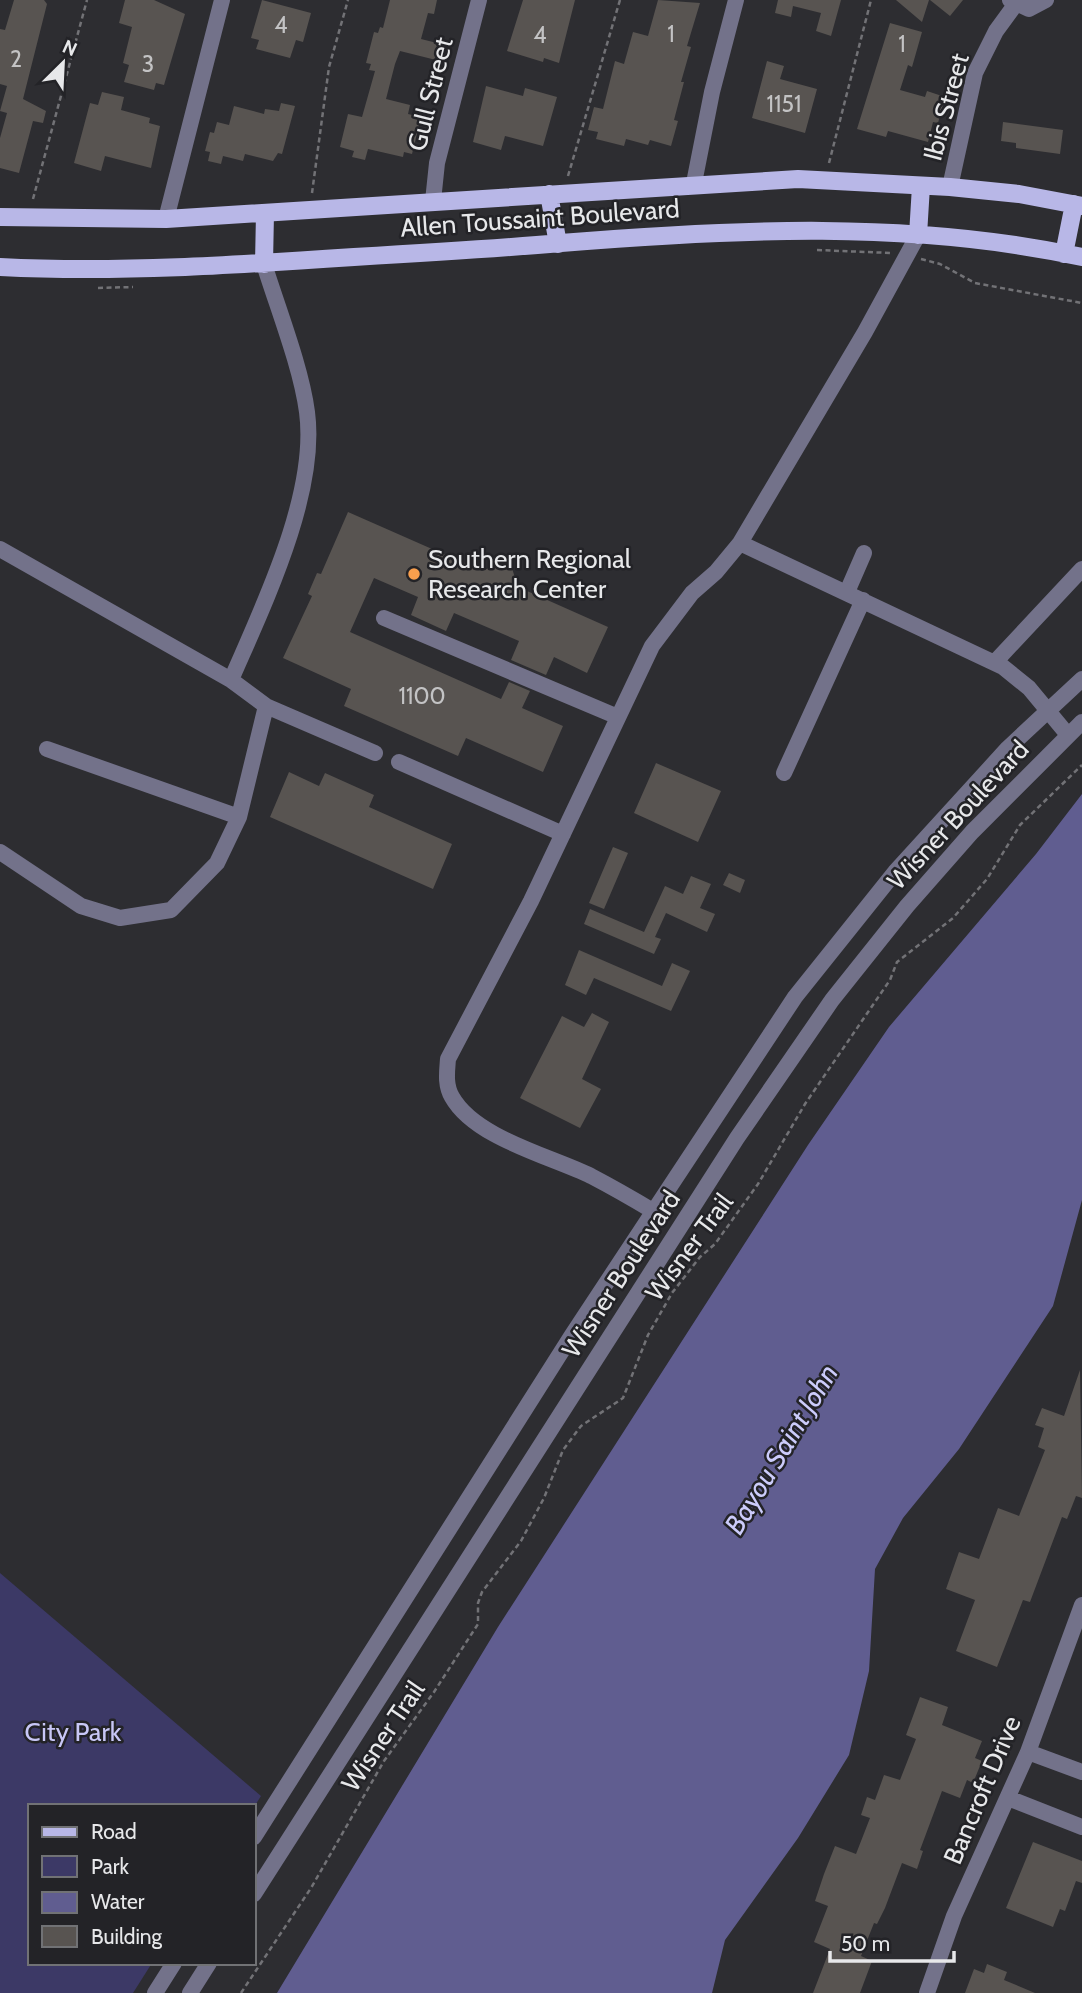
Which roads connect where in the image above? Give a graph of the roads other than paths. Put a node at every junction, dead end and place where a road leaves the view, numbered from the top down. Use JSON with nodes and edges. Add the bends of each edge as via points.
{"nodes":[{"id":1,"x":222,"y":0,"type":"edge"},
{"id":2,"x":479,"y":0,"type":"edge"},
{"id":3,"x":736,"y":0,"type":"edge"},
{"id":4,"x":1046,"y":0,"type":"edge"},
{"id":5,"x":1013,"y":2,"type":"edge"},
{"id":6,"x":694,"y":183,"type":"junction"},
{"id":7,"x":921,"y":186,"type":"junction"},
{"id":8,"x":950,"y":187,"type":"junction"},
{"id":9,"x":556,"y":194,"type":"junction"},
{"id":10,"x":433,"y":201,"type":"junction"},
{"id":11,"x":1078,"y":205,"type":"edge"},
{"id":12,"x":265,"y":213,"type":"junction"},
{"id":13,"x":0,"y":217,"type":"edge"},
{"id":14,"x":166,"y":219,"type":"junction"},
{"id":15,"x":918,"y":234,"type":"junction"},
{"id":16,"x":558,"y":244,"type":"junction"},
{"id":17,"x":1073,"y":256,"type":"edge"},
{"id":18,"x":264,"y":264,"type":"junction"},
{"id":19,"x":0,"y":267,"type":"edge"},
{"id":20,"x":740,"y":543,"type":"junction"},
{"id":21,"x":0,"y":549,"type":"edge"},
{"id":22,"x":864,"y":553,"type":"dead end"},
{"id":23,"x":1082,"y":569,"type":"edge"},
{"id":24,"x":847,"y":592,"type":"junction"},
{"id":25,"x":863,"y":600,"type":"junction"},
{"id":26,"x":384,"y":618,"type":"dead end"},
{"id":27,"x":995,"y":662,"type":"junction"},
{"id":28,"x":1082,"y":679,"type":"edge"},
{"id":29,"x":231,"y":680,"type":"junction"},
{"id":30,"x":266,"y":706,"type":"junction"},
{"id":31,"x":1046,"y":710,"type":"junction"},
{"id":32,"x":618,"y":717,"type":"junction"},
{"id":33,"x":1082,"y":722,"type":"edge"},
{"id":34,"x":1068,"y":735,"type":"junction"},
{"id":35,"x":47,"y":749,"type":"dead end"},
{"id":36,"x":374,"y":752,"type":"dead end"},
{"id":37,"x":399,"y":762,"type":"dead end"},
{"id":38,"x":784,"y":773,"type":"dead end"},
{"id":39,"x":239,"y":817,"type":"junction"},
{"id":40,"x":563,"y":834,"type":"junction"},
{"id":41,"x":0,"y":852,"type":"edge"},
{"id":42,"x":653,"y":1211,"type":"junction"},
{"id":43,"x":1082,"y":1605,"type":"edge"},
{"id":44,"x":1028,"y":1752,"type":"junction"},
{"id":45,"x":1082,"y":1772,"type":"edge"},
{"id":46,"x":1007,"y":1798,"type":"junction"},
{"id":47,"x":1082,"y":1826,"type":"edge"},
{"id":48,"x":256,"y":1834,"type":"edge"},
{"id":49,"x":256,"y":1891,"type":"edge"},
{"id":50,"x":173,"y":1965,"type":"edge"},
{"id":51,"x":208,"y":1965,"type":"edge"},
{"id":52,"x":155,"y":1993,"type":"edge"},
{"id":53,"x":190,"y":1993,"type":"edge"},
{"id":54,"x":927,"y":1993,"type":"edge"}],
"edges":[{"from":1,"to":14,"type":"street"},
{"from":2,"to":10,"type":"street","name":"Gull Street","via":[[437,163]]},
{"from":3,"to":6,"type":"street"},
{"from":4,"to":5,"type":"street","name":"Ibis Street","via":[[1029,9]]},
{"from":5,"to":8,"type":"street","name":"Ibis Street","via":[[975,73]]},
{"from":6,"to":7,"type":"main road","name":"Allen Toussaint Boulevard","via":[[825,179]]},
{"from":6,"to":9,"type":"main road","name":"Allen Toussaint Boulevard"},
{"from":7,"to":8,"type":"main road","name":"Allen Toussaint Boulevard"},
{"from":7,"to":15,"type":"main road"},
{"from":8,"to":11,"type":"main road","name":"Allen Toussaint Boulevard"},
{"from":9,"to":10,"type":"main road","name":"Allen Toussaint Boulevard"},
{"from":9,"to":16,"type":"main road"},
{"from":10,"to":12,"type":"main road","name":"Allen Toussaint Boulevard"},
{"from":11,"to":17,"type":"main road"},
{"from":12,"to":14,"type":"main road","name":"Allen Toussaint Boulevard"},
{"from":12,"to":18,"type":"main road"},
{"from":13,"to":14,"type":"main road","name":"Allen Toussaint Boulevard"},
{"from":15,"to":16,"type":"main road","name":"Allen Toussaint Boulevard","via":[[759,230]]},
{"from":15,"to":17,"type":"main road","name":"Allen Toussaint Boulevard"},
{"from":15,"to":20,"type":"street"},
{"from":16,"to":18,"type":"main road","name":"Allen Toussaint Boulevard"},
{"from":18,"to":19,"type":"main road","name":"Allen Toussaint Boulevard","via":[[144,269]]},
{"from":18,"to":29,"type":"street","via":[[307,412],[308,465],[271,587]]},
{"from":20,"to":24,"type":"street"},
{"from":20,"to":32,"type":"street","via":[[673,616],[652,646]]},
{"from":21,"to":29,"type":"street"},
{"from":22,"to":24,"type":"street"},
{"from":23,"to":27,"type":"street"},
{"from":24,"to":25,"type":"street"},
{"from":25,"to":27,"type":"street"},
{"from":25,"to":38,"type":"street"},
{"from":26,"to":32,"type":"street"},
{"from":27,"to":31,"type":"street","via":[[1029,688]]},
{"from":28,"to":31,"type":"street","name":"Wisner Boulevard"},
{"from":29,"to":30,"type":"street"},
{"from":30,"to":36,"type":"street"},
{"from":30,"to":39,"type":"street"},
{"from":31,"to":34,"type":"street"},
{"from":31,"to":42,"type":"street","name":"Wisner Boulevard","via":[[895,872],[795,997]]},
{"from":32,"to":40,"type":"street"},
{"from":33,"to":34,"type":"street","name":"Wisner Boulevard"},
{"from":34,"to":49,"type":"street","name":"Wisner Boulevard","via":[[923,888],[832,1000],[737,1138]]},
{"from":35,"to":39,"type":"street"},
{"from":37,"to":40,"type":"street"},
{"from":39,"to":41,"type":"street","via":[[217,863],[170,910],[120,918],[81,906]]},
{"from":40,"to":42,"type":"street","via":[[448,1059],[447,1085],[465,1114],[480,1126],[592,1177]]},
{"from":42,"to":48,"type":"street","name":"Wisner Boulevard"},
{"from":43,"to":44,"type":"street","name":"Bancroft Drive"},
{"from":44,"to":45,"type":"street"},
{"from":44,"to":46,"type":"street","name":"Bancroft Drive"},
{"from":46,"to":47,"type":"street"},
{"from":46,"to":54,"type":"street","name":"Bancroft Drive","via":[[954,1916]]},
{"from":50,"to":52,"type":"street"},
{"from":51,"to":53,"type":"street"}]}
